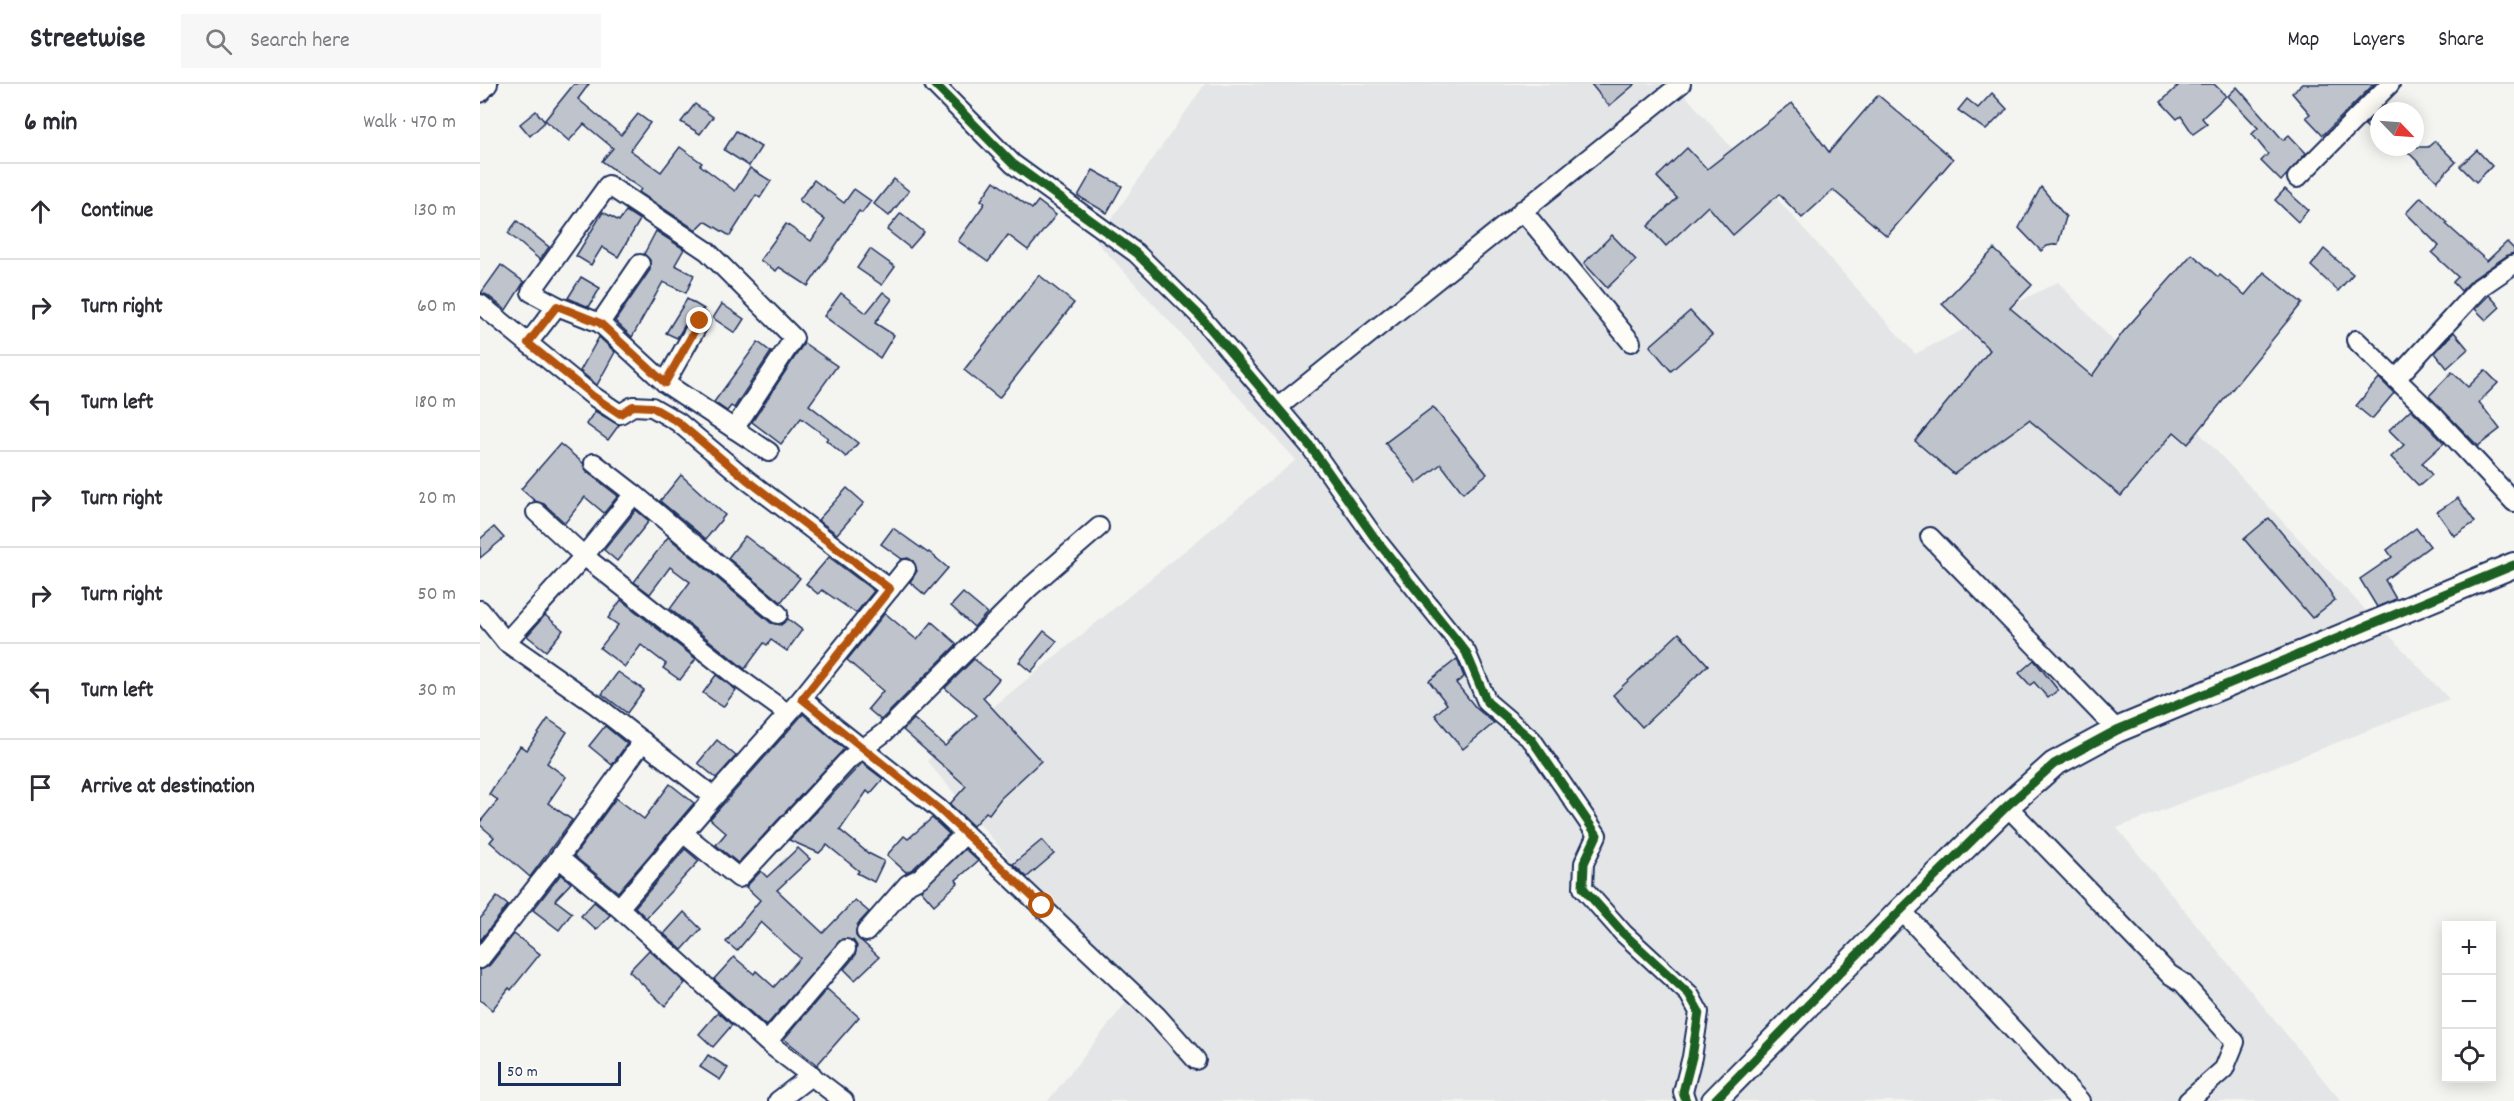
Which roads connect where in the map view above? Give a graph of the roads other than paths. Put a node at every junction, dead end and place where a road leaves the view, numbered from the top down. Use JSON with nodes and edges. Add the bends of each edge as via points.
{"nodes":[{"id":1,"x":488,"y":84,"type":"edge"},
{"id":2,"x":934,"y":84,"type":"edge"},
{"id":3,"x":1681,"y":84,"type":"edge"},
{"id":4,"x":2390,"y":84,"type":"edge"},
{"id":5,"x":480,"y":93,"type":"edge"},
{"id":6,"x":2297,"y":178,"type":"dead end"},
{"id":7,"x":1522,"y":210,"type":"junction"},
{"id":8,"x":640,"y":264,"type":"dead end"},
{"id":9,"x":2514,"y":264,"type":"edge"},
{"id":10,"x":480,"y":304,"type":"edge"},
{"id":11,"x":557,"y":306,"type":"junction"},
{"id":12,"x":700,"y":321,"type":"dead end"},
{"id":13,"x":600,"y":323,"type":"junction"},
{"id":14,"x":2356,"y":340,"type":"dead end"},
{"id":15,"x":1631,"y":342,"type":"dead end"},
{"id":16,"x":528,"y":343,"type":"junction"},
{"id":17,"x":2396,"y":380,"type":"junction"},
{"id":18,"x":665,"y":383,"type":"junction"},
{"id":19,"x":1277,"y":408,"type":"junction"},
{"id":20,"x":734,"y":429,"type":"junction"},
{"id":21,"x":769,"y":452,"type":"dead end"},
{"id":22,"x":594,"y":463,"type":"dead end"},
{"id":23,"x":634,"y":494,"type":"junction"},
{"id":24,"x":2514,"y":502,"type":"edge"},
{"id":25,"x":536,"y":512,"type":"dead end"},
{"id":26,"x":1099,"y":527,"type":"dead end"},
{"id":27,"x":1930,"y":537,"type":"dead end"},
{"id":28,"x":584,"y":556,"type":"junction"},
{"id":29,"x":2514,"y":565,"type":"edge"},
{"id":30,"x":906,"y":569,"type":"dead end"},
{"id":31,"x":890,"y":589,"type":"junction"},
{"id":32,"x":480,"y":610,"type":"edge"},
{"id":33,"x":778,"y":614,"type":"dead end"},
{"id":34,"x":506,"y":642,"type":"junction"},
{"id":35,"x":802,"y":699,"type":"junction"},
{"id":36,"x":787,"y":713,"type":"junction"},
{"id":37,"x":2118,"y":730,"type":"junction"},
{"id":38,"x":644,"y":741,"type":"junction"},
{"id":39,"x":862,"y":749,"type":"junction"},
{"id":40,"x":714,"y":797,"type":"junction"},
{"id":41,"x":2007,"y":806,"type":"junction"},
{"id":42,"x":683,"y":832,"type":"junction"},
{"id":43,"x":964,"y":834,"type":"junction"},
{"id":44,"x":559,"y":858,"type":"junction"},
{"id":45,"x":619,"y":908,"type":"junction"},
{"id":46,"x":1901,"y":910,"type":"junction"},
{"id":47,"x":866,"y":932,"type":"dead end"},
{"id":48,"x":846,"y":949,"type":"dead end"},
{"id":49,"x":480,"y":959,"type":"edge"},
{"id":50,"x":767,"y":1042,"type":"junction"},
{"id":51,"x":1196,"y":1060,"type":"dead end"},
{"id":52,"x":812,"y":1075,"type":"junction"},
{"id":53,"x":778,"y":1101,"type":"edge"},
{"id":54,"x":844,"y":1101,"type":"edge"},
{"id":55,"x":1686,"y":1101,"type":"edge"},
{"id":56,"x":1714,"y":1101,"type":"edge"},
{"id":57,"x":2080,"y":1101,"type":"edge"},
{"id":58,"x":2188,"y":1101,"type":"edge"}],
"edges":[{"from":1,"to":5,"type":"street"},
{"from":2,"to":19,"type":"street","via":[[1013,164],[1136,253],[1199,315]]},
{"from":3,"to":7,"type":"street"},
{"from":4,"to":6,"type":"street"},
{"from":7,"to":15,"type":"street"},
{"from":7,"to":19,"type":"street"},
{"from":8,"to":13,"type":"street"},
{"from":9,"to":17,"type":"street","via":[[2479,288]]},
{"from":10,"to":16,"type":"street"},
{"from":11,"to":13,"type":"street"},
{"from":11,"to":16,"type":"street"},
{"from":11,"to":20,"type":"street","via":[[531,292],[608,185],[707,251],[794,338]]},
{"from":12,"to":18,"type":"street"},
{"from":13,"to":18,"type":"street"},
{"from":14,"to":17,"type":"street"},
{"from":16,"to":31,"type":"street","via":[[620,414],[633,406],[652,407],[678,422]]},
{"from":17,"to":24,"type":"street"},
{"from":18,"to":20,"type":"street"},
{"from":19,"to":55,"type":"street","via":[[1466,652],[1487,702],[1532,740],[1597,835],[1584,863],[1583,888],[1623,933],[1689,994],[1700,1012],[1683,1092]]},
{"from":20,"to":21,"type":"street"},
{"from":22,"to":23,"type":"street"},
{"from":23,"to":28,"type":"street"},
{"from":23,"to":33,"type":"street"},
{"from":25,"to":28,"type":"street"},
{"from":26,"to":39,"type":"street","via":[[1029,588],[885,732]]},
{"from":27,"to":37,"type":"street"},
{"from":28,"to":34,"type":"street"},
{"from":28,"to":36,"type":"street"},
{"from":29,"to":37,"type":"street"},
{"from":30,"to":31,"type":"street"},
{"from":31,"to":35,"type":"street"},
{"from":32,"to":34,"type":"street"},
{"from":34,"to":38,"type":"street"},
{"from":35,"to":36,"type":"street"},
{"from":35,"to":39,"type":"street"},
{"from":36,"to":40,"type":"street"},
{"from":37,"to":41,"type":"street","via":[[2054,764]]},
{"from":38,"to":40,"type":"street"},
{"from":38,"to":44,"type":"street"},
{"from":39,"to":42,"type":"street","via":[[739,878]]},
{"from":39,"to":43,"type":"street","via":[[939,809]]},
{"from":40,"to":42,"type":"street"},
{"from":41,"to":46,"type":"street"},
{"from":41,"to":58,"type":"street","via":[[2169,974],[2183,983],[2235,1042],[2223,1069]]},
{"from":42,"to":45,"type":"street"},
{"from":43,"to":47,"type":"street","via":[[920,878],[908,884]]},
{"from":43,"to":51,"type":"street","via":[[1157,1016]]},
{"from":44,"to":45,"type":"street"},
{"from":44,"to":49,"type":"street"},
{"from":45,"to":50,"type":"street"},
{"from":46,"to":56,"type":"street"},
{"from":46,"to":57,"type":"street"},
{"from":48,"to":50,"type":"street"},
{"from":50,"to":52,"type":"street"},
{"from":52,"to":53,"type":"street"},
{"from":52,"to":54,"type":"street"}]}
